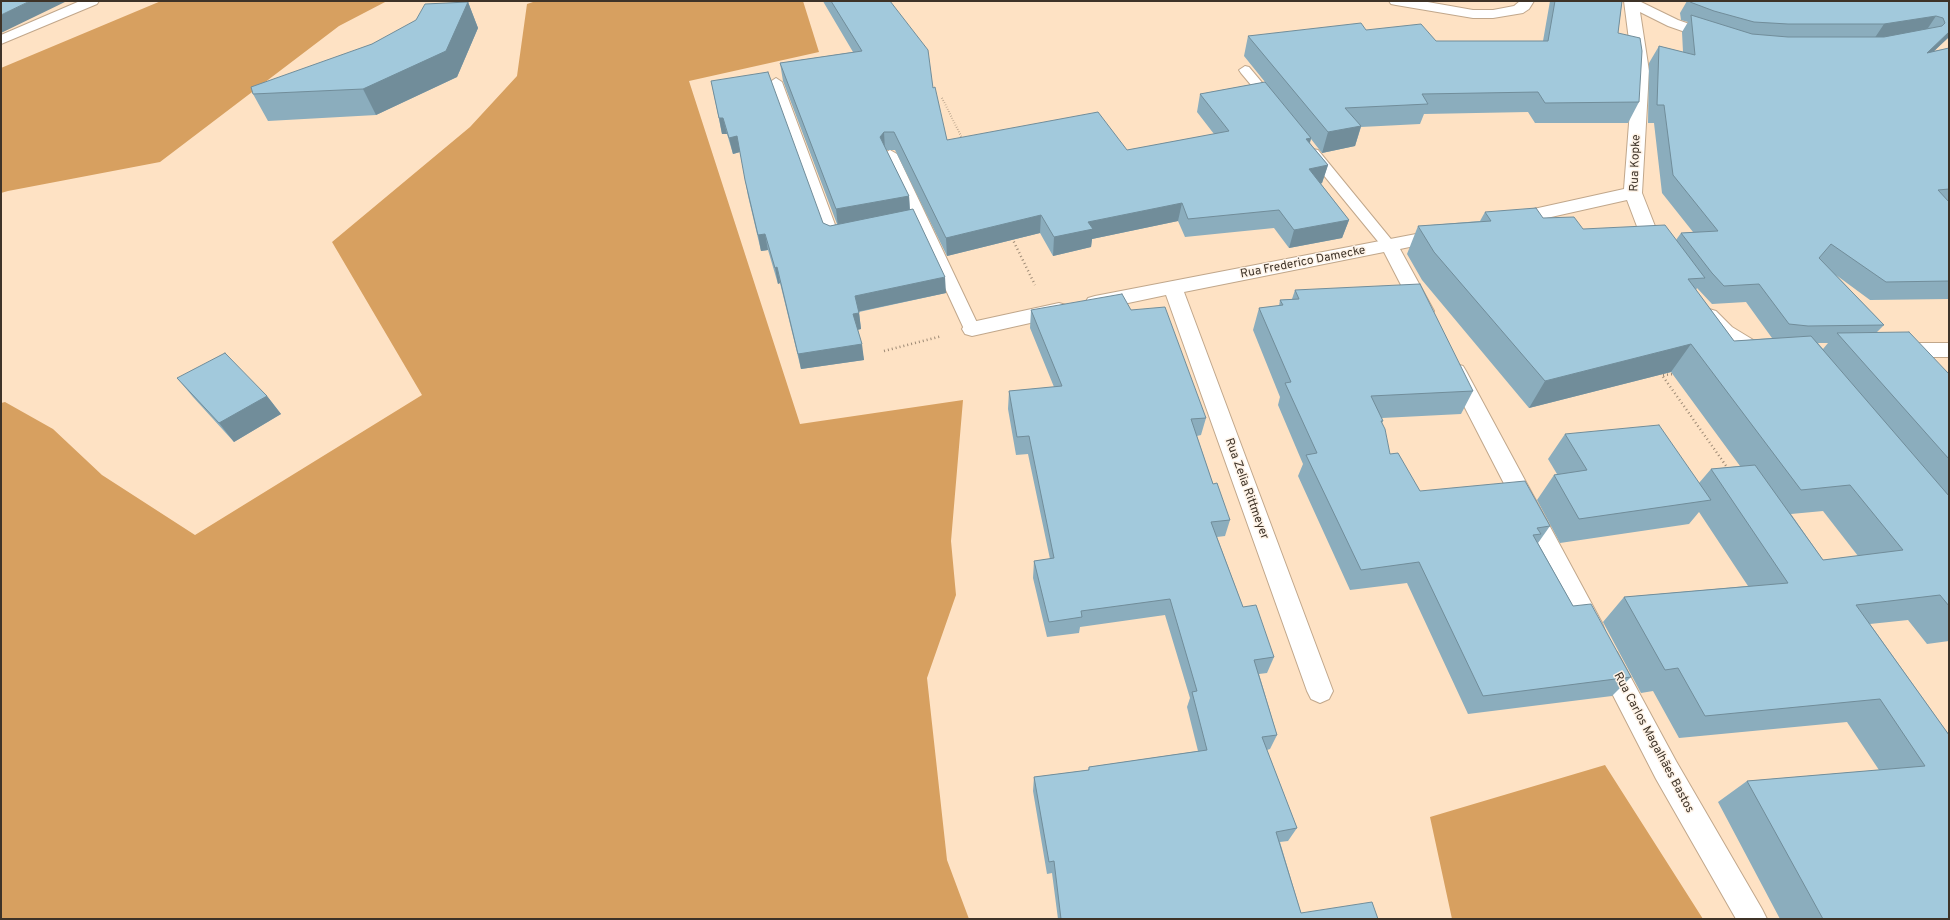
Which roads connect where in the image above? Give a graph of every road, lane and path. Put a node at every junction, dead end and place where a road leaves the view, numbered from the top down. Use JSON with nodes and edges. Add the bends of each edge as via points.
{"nodes":[{"id":1,"x":92,"y":1,"type":"edge"},
{"id":2,"x":1396,"y":1,"type":"edge"},
{"id":3,"x":1526,"y":1,"type":"edge"},
{"id":4,"x":1631,"y":2,"type":"edge"},
{"id":5,"x":1,"y":40,"type":"edge"},
{"id":6,"x":1728,"y":41,"type":"edge"},
{"id":7,"x":1245,"y":70,"type":"dead end"},
{"id":8,"x":776,"y":82,"type":"dead end"},
{"id":9,"x":942,"y":98,"type":"dead end"},
{"id":10,"x":1280,"y":112,"type":"edge"},
{"id":11,"x":1305,"y":143,"type":"edge"},
{"id":12,"x":966,"y":146,"type":"edge"},
{"id":13,"x":890,"y":154,"type":"edge"},
{"id":14,"x":1632,"y":193,"type":"junction"},
{"id":15,"x":920,"y":218,"type":"junction"},
{"id":16,"x":905,"y":221,"type":"edge"},
{"id":17,"x":1496,"y":223,"type":"edge"},
{"id":18,"x":854,"y":231,"type":"edge"},
{"id":19,"x":1458,"y":232,"type":"edge"},
{"id":20,"x":1011,"y":236,"type":"edge"},
{"id":21,"x":1390,"y":247,"type":"junction"},
{"id":22,"x":1670,"y":268,"type":"edge"},
{"id":23,"x":1173,"y":287,"type":"junction"},
{"id":24,"x":1696,"y":302,"type":"edge"},
{"id":25,"x":1049,"y":312,"type":"junction"},
{"id":26,"x":972,"y":329,"type":"junction"},
{"id":27,"x":1435,"y":332,"type":"edge"},
{"id":28,"x":1877,"y":350,"type":"edge"},
{"id":29,"x":1915,"y":350,"type":"junction"},
{"id":30,"x":1949,"y":350,"type":"edge"},
{"id":31,"x":884,"y":351,"type":"dead end"},
{"id":32,"x":1786,"y":352,"type":"edge"},
{"id":33,"x":1446,"y":353,"type":"edge"},
{"id":34,"x":1930,"y":366,"type":"edge"},
{"id":35,"x":1677,"y":374,"type":"edge"},
{"id":36,"x":1731,"y":472,"type":"edge"},
{"id":37,"x":1320,"y":691,"type":"dead end"},
{"id":38,"x":1752,"y":919,"type":"edge"}],
"edges":[{"from":1,"to":5,"type":"street"},
{"from":2,"to":3,"type":"street","via":[[1473,14],[1493,14],[1518,10]]},
{"from":4,"to":6,"type":"street","via":[[1673,23]]},
{"from":4,"to":14,"type":"street","name":"Rua Kopke","via":[[1641,71]]},
{"from":7,"to":10,"type":"lane"},
{"from":8,"to":18,"type":"lane","via":[[832,235]]},
{"from":9,"to":12,"type":"path"},
{"from":11,"to":21,"type":"lane"},
{"from":13,"to":15,"type":"lane"},
{"from":14,"to":17,"type":"street"},
{"from":14,"to":22,"type":"street","name":"Rua Kopke","via":[[1653,245]]},
{"from":15,"to":16,"type":"lane"},
{"from":15,"to":26,"type":"lane"},
{"from":19,"to":21,"type":"street","name":"Rua Frederico Damecke"},
{"from":20,"to":25,"type":"path"},
{"from":21,"to":23,"type":"street","name":"Rua Frederico Damecke"},
{"from":21,"to":27,"type":"street"},
{"from":23,"to":25,"type":"street","name":"Rua Frederico Damecke"},
{"from":23,"to":37,"type":"street","name":"Rua Zelia Rittmeyer"},
{"from":24,"to":32,"type":"street","via":[[1725,332],[1750,348]]},
{"from":25,"to":26,"type":"street","name":"Rua Frederico Damecke"},
{"from":26,"to":31,"type":"path"},
{"from":28,"to":29,"type":"street"},
{"from":29,"to":30,"type":"street"},
{"from":29,"to":34,"type":"lane"},
{"from":33,"to":38,"type":"street","name":"Rua Carlos Magalhães Bastos","via":[[1666,770]]},
{"from":35,"to":36,"type":"path","via":[[1662,375]]}]}
